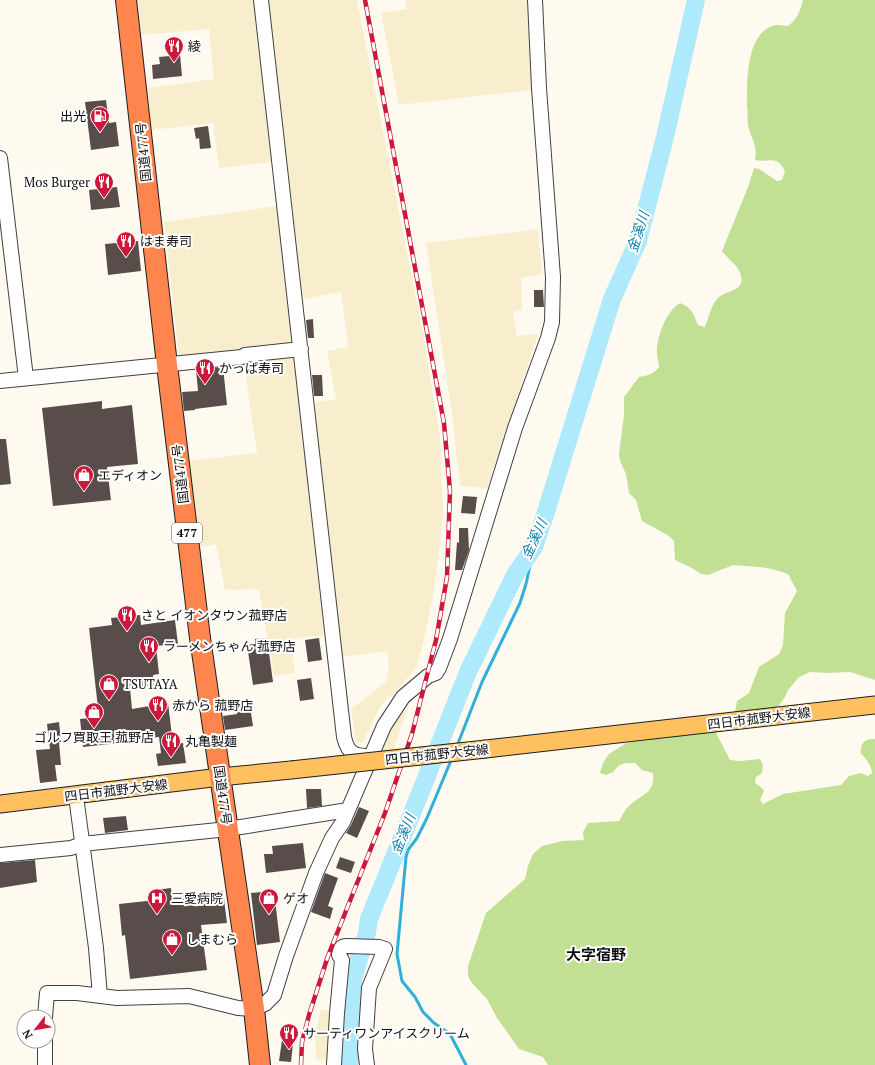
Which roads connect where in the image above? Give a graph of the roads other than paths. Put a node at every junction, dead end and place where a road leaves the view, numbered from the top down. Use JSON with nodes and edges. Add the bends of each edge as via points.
{"nodes":[{"id":1,"x":126,"y":0,"type":"edge"},
{"id":2,"x":261,"y":0,"type":"edge"},
{"id":3,"x":535,"y":0,"type":"edge"},
{"id":4,"x":0,"y":158,"type":"edge"},
{"id":5,"x":301,"y":349,"type":"junction"},
{"id":6,"x":167,"y":365,"type":"junction"},
{"id":7,"x":26,"y":378,"type":"junction"},
{"id":8,"x":0,"y":381,"type":"edge"},
{"id":9,"x":875,"y":705,"type":"edge"},
{"id":10,"x":371,"y":756,"type":"junction"},
{"id":11,"x":220,"y":777,"type":"junction"},
{"id":12,"x":76,"y":796,"type":"junction"},
{"id":13,"x":47,"y":799,"type":"junction"},
{"id":14,"x":0,"y":804,"type":"edge"},
{"id":15,"x":348,"y":810,"type":"junction"},
{"id":16,"x":0,"y":811,"type":"edge"},
{"id":17,"x":228,"y":829,"type":"junction"},
{"id":18,"x":82,"y":844,"type":"junction"},
{"id":19,"x":0,"y":855,"type":"edge"},
{"id":20,"x":100,"y":996,"type":"junction"},
{"id":21,"x":46,"y":1009,"type":"edge"},
{"id":22,"x":254,"y":1009,"type":"junction"},
{"id":23,"x":45,"y":1049,"type":"edge"},
{"id":24,"x":45,"y":1065,"type":"edge"},
{"id":25,"x":260,"y":1065,"type":"edge"},
{"id":26,"x":334,"y":1065,"type":"edge"},
{"id":27,"x":367,"y":1065,"type":"edge"}],
"edges":[{"from":1,"to":6,"type":"highway","name":"国道477号","number":"477"},
{"from":2,"to":5,"type":"street"},
{"from":3,"to":10,"type":"street","via":[[553,277],[552,322],[514,428],[443,660],[436,673],[428,676],[403,697],[384,726]]},
{"from":4,"to":7,"type":"street"},
{"from":5,"to":6,"type":"street"},
{"from":5,"to":10,"type":"street","via":[[344,737],[346,748],[350,752],[360,756]]},
{"from":6,"to":7,"type":"street"},
{"from":6,"to":11,"type":"highway","name":"国道477号","number":"477","via":[[200,638]]},
{"from":7,"to":8,"type":"street"},
{"from":9,"to":11,"type":"main road","name":"四日市菰野大安線","bridge":true},
{"from":10,"to":15,"type":"street"},
{"from":11,"to":12,"type":"main road","name":"四日市菰野大安線"},
{"from":11,"to":17,"type":"highway","name":"国道477号","number":"477"},
{"from":12,"to":13,"type":"main road","name":"四日市菰野大安線"},
{"from":12,"to":18,"type":"street"},
{"from":13,"to":14,"type":"main road","name":"四日市菰野大安線"},
{"from":13,"to":16,"type":"street"},
{"from":15,"to":17,"type":"street"},
{"from":15,"to":22,"type":"street","via":[[316,873],[274,995],[266,1004]]},
{"from":17,"to":18,"type":"street"},
{"from":17,"to":22,"type":"highway","name":"国道477号","number":"477"},
{"from":18,"to":19,"type":"street","via":[[71,848]]},
{"from":18,"to":20,"type":"street"},
{"from":20,"to":21,"type":"street","via":[[47,993]]},
{"from":20,"to":22,"type":"street","via":[[132,999],[189,996],[238,1008]]},
{"from":22,"to":25,"type":"highway","name":"国道477号","number":"477"},
{"from":23,"to":24,"type":"street"},
{"from":26,"to":27,"type":"street","via":[[342,960],[339,955],[341,948],[347,946],[385,949],[369,988],[365,1048]]}]}
